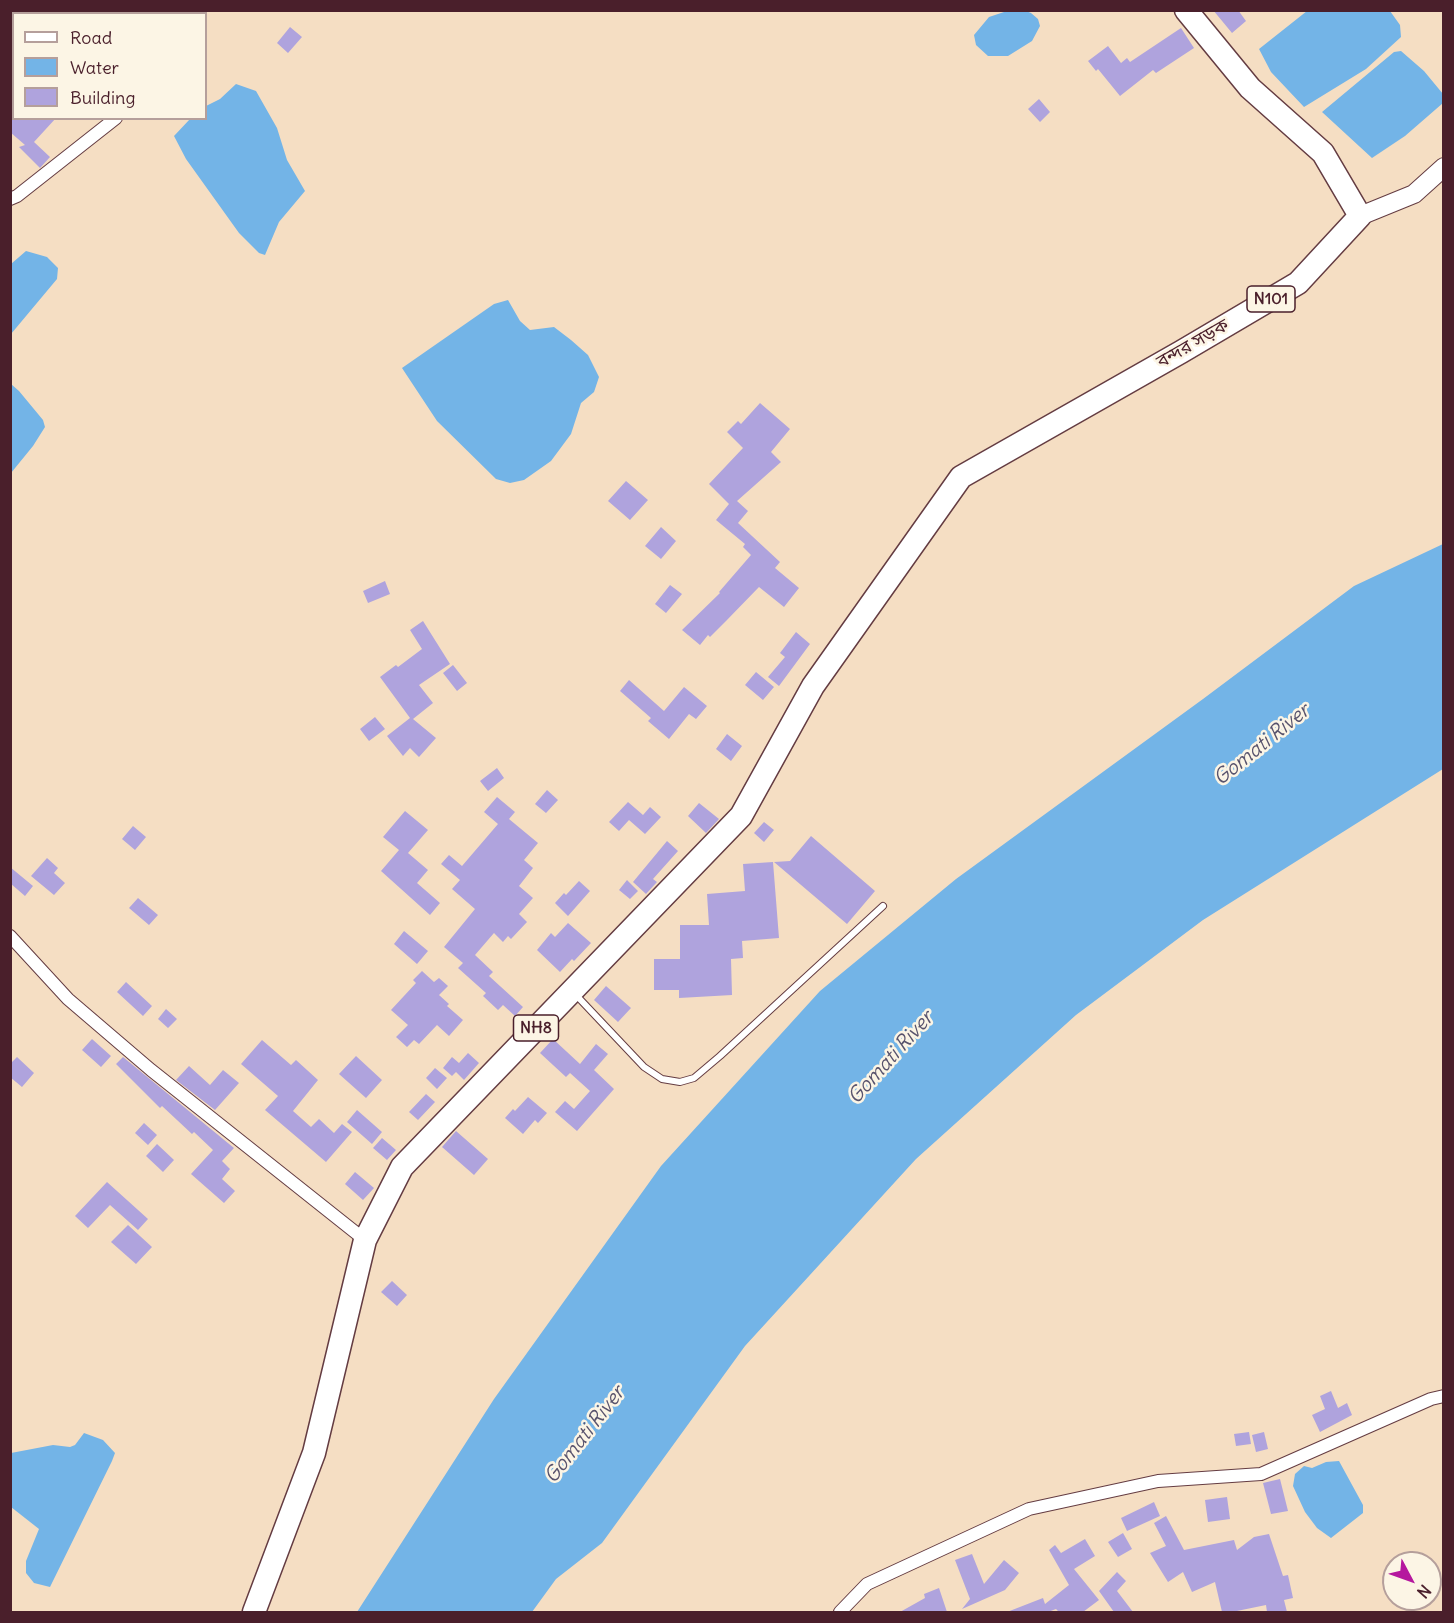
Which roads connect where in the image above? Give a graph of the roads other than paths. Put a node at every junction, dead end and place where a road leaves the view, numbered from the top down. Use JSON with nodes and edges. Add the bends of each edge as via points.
{"nodes":[{"id":1,"x":1186,"y":10,"type":"edge"},
{"id":2,"x":113,"y":120,"type":"edge"},
{"id":3,"x":1443,"y":167,"type":"edge"},
{"id":4,"x":10,"y":199,"type":"edge"},
{"id":5,"x":1360,"y":216,"type":"junction"},
{"id":6,"x":939,"y":505,"type":"joint"},
{"id":7,"x":883,"y":906,"type":"dead end"},
{"id":8,"x":10,"y":936,"type":"edge"},
{"id":9,"x":572,"y":991,"type":"junction"},
{"id":10,"x":364,"y":1240,"type":"junction"},
{"id":11,"x":1443,"y":1396,"type":"edge"},
{"id":12,"x":254,"y":1612,"type":"edge"},
{"id":13,"x":840,"y":1612,"type":"edge"}],
"edges":[{"from":1,"to":5,"type":"highway","via":[[1250,88],[1323,153]]},
{"from":2,"to":4,"type":"street"},
{"from":3,"to":5,"type":"street","via":[[1414,194]]},
{"from":5,"to":6,"type":"highway","name":"বন্দর সড়ক","number":"N101","via":[[1298,283],[961,477]]},
{"from":6,"to":9,"type":"highway","number":"NH8","via":[[813,686],[741,816]]},
{"from":7,"to":9,"type":"lane","via":[[720,1056],[694,1078],[680,1082],[662,1079],[644,1067]]},
{"from":8,"to":10,"type":"street","via":[[68,999]]},
{"from":9,"to":10,"type":"highway","number":"NH8","via":[[402,1167]]},
{"from":10,"to":12,"type":"highway","number":"NH8","via":[[314,1453]]},
{"from":11,"to":13,"type":"street","via":[[1261,1474],[1158,1481],[1029,1509],[867,1584]]}]}
